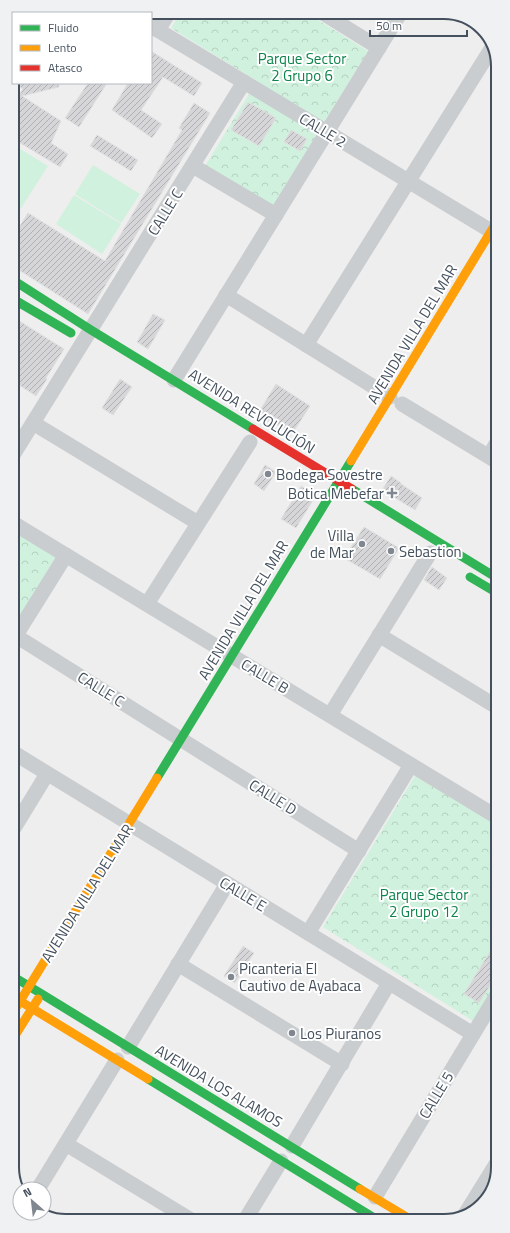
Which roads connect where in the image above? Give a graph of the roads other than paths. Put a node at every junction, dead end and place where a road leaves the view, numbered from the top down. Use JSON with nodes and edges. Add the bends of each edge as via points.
{"nodes":[{"id":1,"x":162,"y":19,"type":"edge"},
{"id":2,"x":332,"y":19,"type":"edge"},
{"id":3,"x":397,"y":19,"type":"edge"},
{"id":4,"x":154,"y":28,"type":"edge"},
{"id":5,"x":379,"y":48,"type":"junction"},
{"id":6,"x":489,"y":53,"type":"edge"},
{"id":7,"x":244,"y":82,"type":"junction"},
{"id":8,"x":327,"y":132,"type":"junction"},
{"id":9,"x":193,"y":166,"type":"junction"},
{"id":10,"x":408,"y":181,"type":"junction"},
{"id":11,"x":276,"y":215,"type":"junction"},
{"id":12,"x":491,"y":228,"type":"edge"},
{"id":13,"x":491,"y":235,"type":"edge"},
{"id":14,"x":19,"y":285,"type":"edge"},
{"id":15,"x":226,"y":295,"type":"junction"},
{"id":16,"x":19,"y":302,"type":"edge"},
{"id":17,"x":89,"y":339,"type":"junction"},
{"id":18,"x":306,"y":345,"type":"junction"},
{"id":19,"x":174,"y":380,"type":"junction"},
{"id":20,"x":399,"y":402,"type":"junction"},
{"id":21,"x":33,"y":423,"type":"junction"},
{"id":22,"x":250,"y":442,"type":"dead end"},
{"id":23,"x":19,"y":445,"type":"edge"},
{"id":24,"x":491,"y":452,"type":"edge"},
{"id":25,"x":339,"y":481,"type":"junction"},
{"id":26,"x":198,"y":523,"type":"junction"},
{"id":27,"x":19,"y":527,"type":"edge"},
{"id":28,"x":430,"y":553,"type":"dead end"},
{"id":29,"x":66,"y":555,"type":"junction"},
{"id":30,"x":463,"y":573,"type":"dead end"},
{"id":31,"x":491,"y":575,"type":"edge"},
{"id":32,"x":491,"y":589,"type":"edge"},
{"id":33,"x":146,"y":604,"type":"junction"},
{"id":34,"x":19,"y":631,"type":"edge"},
{"id":35,"x":379,"y":635,"type":"junction"},
{"id":36,"x":19,"y":640,"type":"edge"},
{"id":37,"x":240,"y":661,"type":"junction"},
{"id":38,"x":491,"y":703,"type":"edge"},
{"id":39,"x":330,"y":715,"type":"junction"},
{"id":40,"x":189,"y":744,"type":"junction"},
{"id":41,"x":19,"y":756,"type":"edge"},
{"id":42,"x":412,"y":765,"type":"junction"},
{"id":43,"x":47,"y":774,"type":"junction"},
{"id":44,"x":491,"y":811,"type":"edge"},
{"id":45,"x":19,"y":820,"type":"edge"},
{"id":46,"x":138,"y":830,"type":"junction"},
{"id":47,"x":358,"y":851,"type":"junction"},
{"id":48,"x":227,"y":884,"type":"junction"},
{"id":49,"x":308,"y":933,"type":"junction"},
{"id":50,"x":178,"y":964,"type":"junction"},
{"id":51,"x":19,"y":980,"type":"edge"},
{"id":52,"x":389,"y":983,"type":"junction"},
{"id":53,"x":30,"y":986,"type":"junction"},
{"id":54,"x":43,"y":990,"type":"junction"},
{"id":55,"x":19,"y":998,"type":"edge"},
{"id":56,"x":19,"y":1000,"type":"edge"},
{"id":57,"x":491,"y":1004,"type":"edge"},
{"id":58,"x":32,"y":1008,"type":"junction"},
{"id":59,"x":19,"y":1029,"type":"edge"},
{"id":60,"x":473,"y":1034,"type":"junction"},
{"id":61,"x":128,"y":1047,"type":"junction"},
{"id":62,"x":118,"y":1060,"type":"junction"},
{"id":63,"x":342,"y":1064,"type":"junction"},
{"id":64,"x":66,"y":1144,"type":"junction"},
{"id":65,"x":292,"y":1146,"type":"junction"},
{"id":66,"x":281,"y":1161,"type":"junction"},
{"id":67,"x":490,"y":1173,"type":"edge"},
{"id":68,"x":43,"y":1181,"type":"edge"},
{"id":69,"x":375,"y":1197,"type":"junction"},
{"id":70,"x":470,"y":1206,"type":"edge"},
{"id":71,"x":181,"y":1214,"type":"edge"},
{"id":72,"x":249,"y":1214,"type":"edge"},
{"id":73,"x":368,"y":1214,"type":"edge"},
{"id":74,"x":403,"y":1214,"type":"edge"}],
"edges":[{"from":1,"to":4,"type":"street"},
{"from":2,"to":5,"type":"street"},
{"from":3,"to":5,"type":"street"},
{"from":4,"to":7,"type":"street","name":"CALLE 2"},
{"from":5,"to":8,"type":"street"},
{"from":6,"to":10,"type":"street"},
{"from":7,"to":8,"type":"street","name":"CALLE 2"},
{"from":7,"to":9,"type":"street","name":"CALLE C"},
{"from":8,"to":10,"type":"street","name":"CALLE 2"},
{"from":8,"to":11,"type":"street"},
{"from":9,"to":11,"type":"street"},
{"from":9,"to":17,"type":"street","name":"CALLE C"},
{"from":10,"to":12,"type":"street","name":"CALLE 2"},
{"from":10,"to":18,"type":"street"},
{"from":11,"to":15,"type":"street"},
{"from":13,"to":20,"type":"street","name":"AVENIDA VILLA DEL MAR"},
{"from":14,"to":17,"type":"street","name":"AVENIDA REVOLUCIÓN"},
{"from":15,"to":18,"type":"street"},
{"from":15,"to":19,"type":"street"},
{"from":16,"to":17,"type":"street","name":"AVENIDA REVOLUCIÓN"},
{"from":17,"to":19,"type":"street","name":"AVENIDA REVOLUCIÓN"},
{"from":17,"to":21,"type":"street"},
{"from":18,"to":20,"type":"street"},
{"from":19,"to":25,"type":"street","name":"AVENIDA REVOLUCIÓN"},
{"from":20,"to":24,"type":"street"},
{"from":20,"to":25,"type":"street","name":"AVENIDA VILLA DEL MAR"},
{"from":21,"to":23,"type":"street"},
{"from":21,"to":26,"type":"street"},
{"from":22,"to":26,"type":"street"},
{"from":25,"to":31,"type":"street","name":"AVENIDA REVOLUCIÓN"},
{"from":25,"to":37,"type":"street","name":"AVENIDA VILLA DEL MAR"},
{"from":26,"to":33,"type":"street"},
{"from":27,"to":29,"type":"street","name":"CALLE B"},
{"from":28,"to":35,"type":"street"},
{"from":29,"to":33,"type":"street","name":"CALLE B"},
{"from":29,"to":34,"type":"street"},
{"from":30,"to":32,"type":"street"},
{"from":33,"to":37,"type":"street","name":"CALLE B"},
{"from":35,"to":38,"type":"street"},
{"from":35,"to":39,"type":"street"},
{"from":36,"to":40,"type":"street","name":"CALLE C"},
{"from":37,"to":39,"type":"street","name":"CALLE B"},
{"from":37,"to":40,"type":"street","name":"AVENIDA VILLA DEL MAR"},
{"from":39,"to":42,"type":"street","name":"CALLE B"},
{"from":40,"to":46,"type":"street","name":"AVENIDA VILLA DEL MAR"},
{"from":40,"to":47,"type":"street","name":"CALLE D"},
{"from":41,"to":43,"type":"street","name":"CALLE E"},
{"from":42,"to":44,"type":"street","name":"CALLE B"},
{"from":42,"to":47,"type":"street"},
{"from":43,"to":45,"type":"street"},
{"from":43,"to":46,"type":"street","name":"CALLE E"},
{"from":46,"to":48,"type":"street","name":"CALLE E"},
{"from":46,"to":53,"type":"street","name":"AVENIDA VILLA DEL MAR"},
{"from":47,"to":49,"type":"street"},
{"from":48,"to":49,"type":"street","name":"CALLE E"},
{"from":48,"to":50,"type":"street"},
{"from":49,"to":52,"type":"street","name":"CALLE E"},
{"from":50,"to":61,"type":"street"},
{"from":50,"to":63,"type":"street"},
{"from":51,"to":53,"type":"street","name":"AVENIDA LOS ALAMOS"},
{"from":52,"to":60,"type":"street","name":"CALLE E"},
{"from":52,"to":63,"type":"street"},
{"from":53,"to":54,"type":"street","name":"AVENIDA LOS ALAMOS"},
{"from":53,"to":55,"type":"street","name":"AVENIDA VILLA DEL MAR"},
{"from":54,"to":58,"type":"street"},
{"from":54,"to":61,"type":"street","name":"AVENIDA LOS ALAMOS"},
{"from":56,"to":58,"type":"street","name":"AVENIDA LOS ALAMOS"},
{"from":57,"to":60,"type":"street","name":"CALLE 5"},
{"from":58,"to":59,"type":"street"},
{"from":58,"to":62,"type":"street","name":"AVENIDA LOS ALAMOS"},
{"from":60,"to":69,"type":"street","name":"CALLE 5"},
{"from":61,"to":65,"type":"street","name":"AVENIDA LOS ALAMOS"},
{"from":62,"to":64,"type":"street"},
{"from":62,"to":66,"type":"street","name":"AVENIDA LOS ALAMOS"},
{"from":63,"to":65,"type":"street"},
{"from":64,"to":68,"type":"street"},
{"from":64,"to":71,"type":"street"},
{"from":65,"to":69,"type":"street","name":"AVENIDA LOS ALAMOS"},
{"from":66,"to":72,"type":"street"},
{"from":66,"to":73,"type":"street","name":"AVENIDA LOS ALAMOS"},
{"from":67,"to":70,"type":"street"},
{"from":69,"to":74,"type":"street","name":"AVENIDA LOS ALAMOS"}]}
